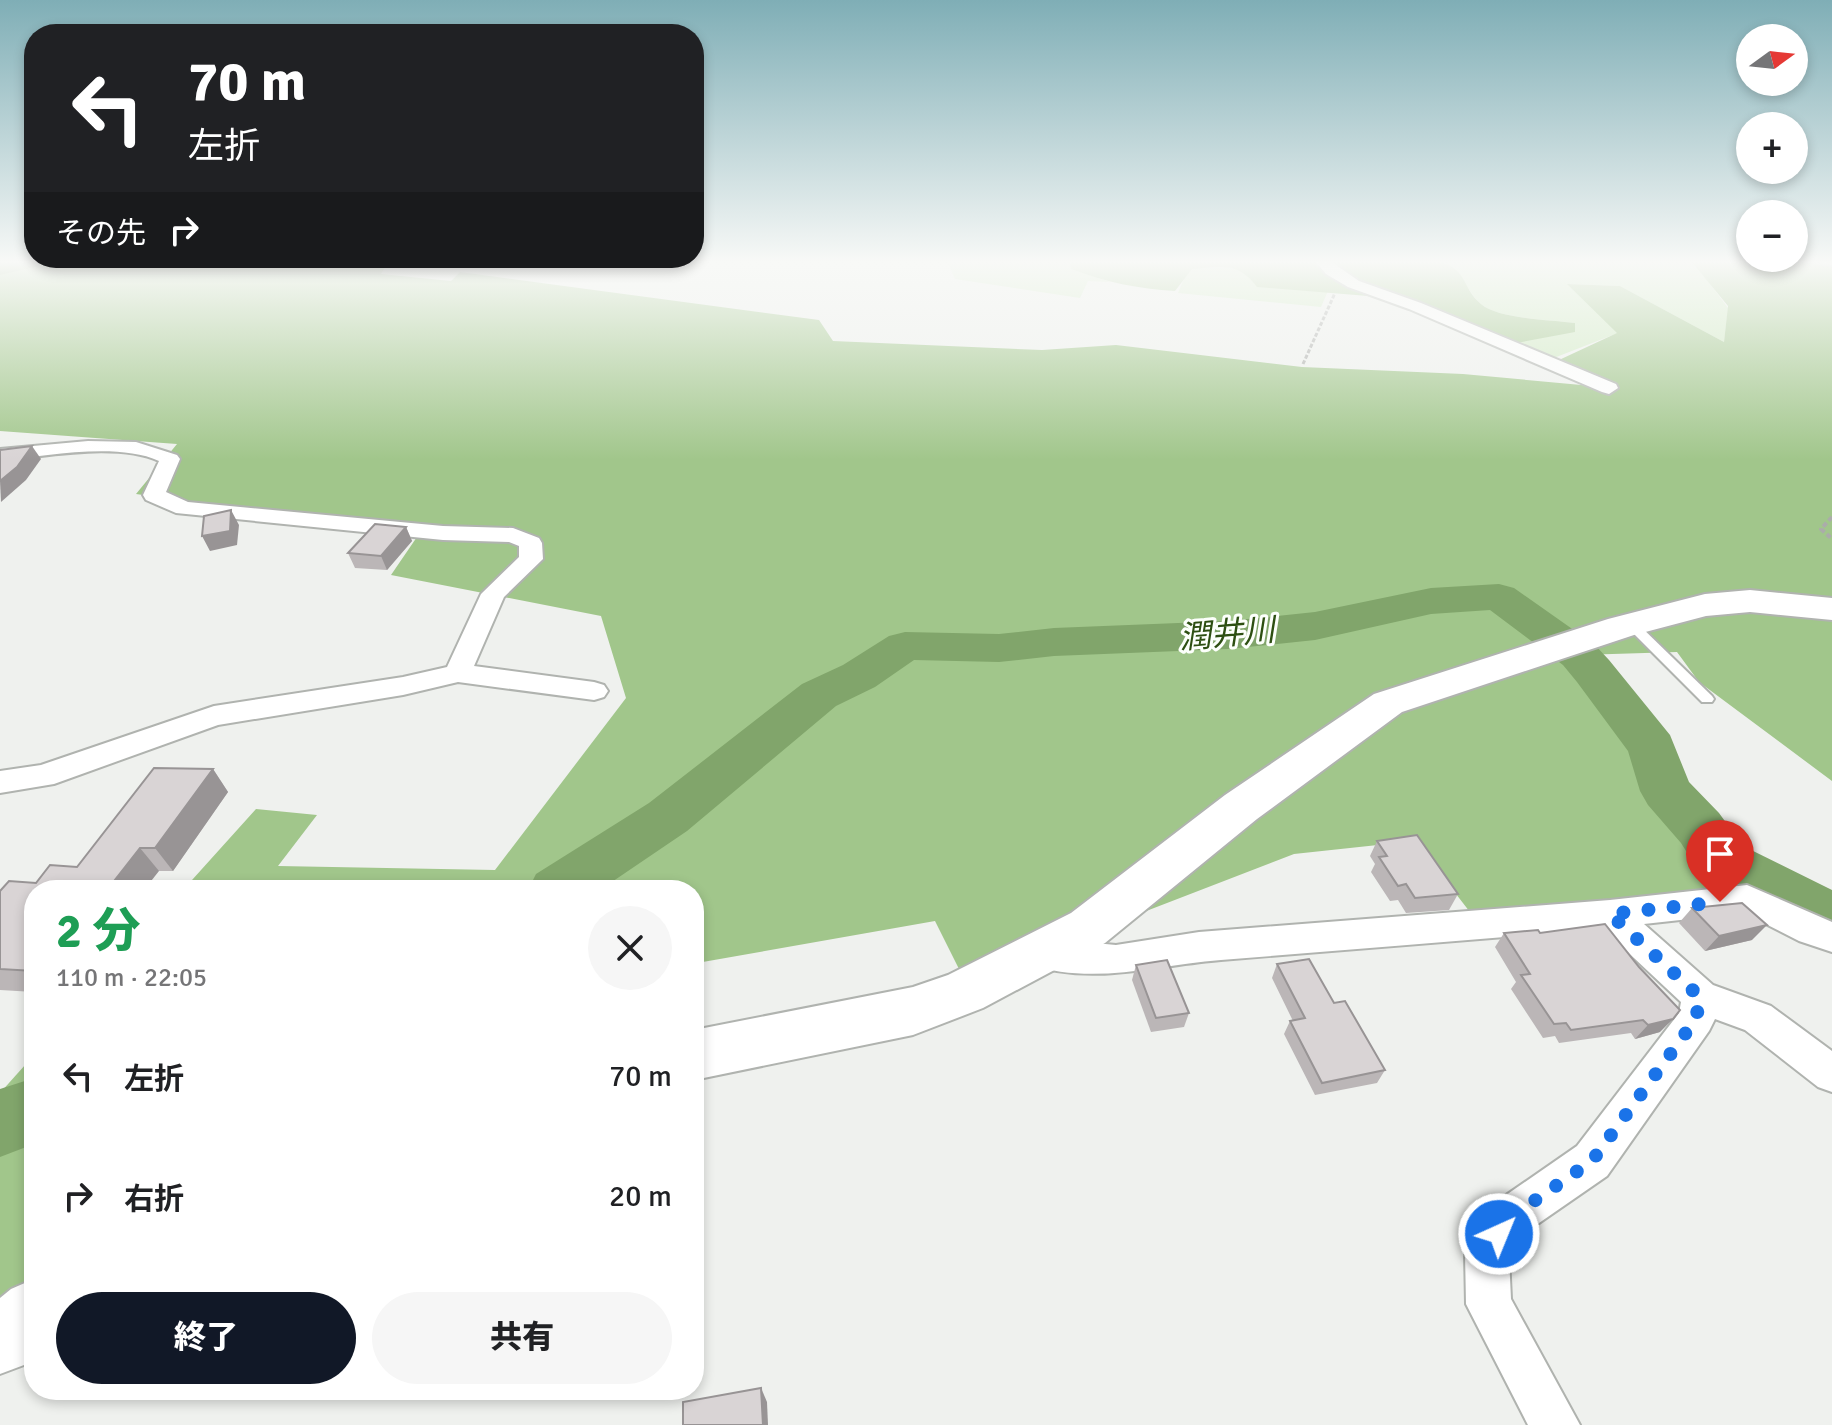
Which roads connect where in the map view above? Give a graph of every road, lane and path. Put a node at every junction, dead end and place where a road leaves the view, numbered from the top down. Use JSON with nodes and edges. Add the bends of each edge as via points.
{"nodes":[{"id":1,"x":1320,"y":328,"type":"edge"},
{"id":2,"x":1465,"y":328,"type":"edge"},
{"id":3,"x":1303,"y":364,"type":"dead end"},
{"id":4,"x":1609,"y":388,"type":"dead end"},
{"id":5,"x":0,"y":455,"type":"edge"},
{"id":6,"x":1832,"y":517,"type":"edge"},
{"id":7,"x":1832,"y":539,"type":"edge"},
{"id":8,"x":1832,"y":609,"type":"edge"},
{"id":9,"x":1626,"y":626,"type":"junction"},
{"id":10,"x":458,"y":673,"type":"junction"},
{"id":11,"x":594,"y":691,"type":"dead end"},
{"id":12,"x":1707,"y":699,"type":"dead end"},
{"id":13,"x":0,"y":782,"type":"edge"},
{"id":14,"x":1610,"y":914,"type":"junction"},
{"id":15,"x":1832,"y":937,"type":"edge"},
{"id":16,"x":1040,"y":953,"type":"junction"},
{"id":17,"x":1700,"y":997,"type":"junction"},
{"id":18,"x":704,"y":1053,"type":"edge"},
{"id":19,"x":1832,"y":1074,"type":"edge"},
{"id":20,"x":24,"y":1321,"type":"edge"},
{"id":21,"x":0,"y":1341,"type":"edge"},
{"id":22,"x":1555,"y":1425,"type":"edge"}],
"edges":[{"from":1,"to":3,"type":"path"},
{"from":2,"to":4,"type":"street"},
{"from":5,"to":10,"type":"street","via":[[56,449],[148,450],[170,459],[154,495],[184,508],[513,535],[531,543],[531,559],[493,594]]},
{"from":6,"to":7,"type":"path","via":[[1821,529]]},
{"from":8,"to":9,"type":"street","via":[[1762,602],[1705,605]]},
{"from":9,"to":12,"type":"lane"},
{"from":9,"to":16,"type":"street","via":[[1388,703],[1241,807],[1088,928]]},
{"from":10,"to":11,"type":"street"},
{"from":10,"to":13,"type":"street","via":[[214,716],[43,776]]},
{"from":14,"to":15,"type":"street","via":[[1747,899]]},
{"from":14,"to":16,"type":"street","via":[[1199,947],[1116,960]]},
{"from":14,"to":17,"type":"street"},
{"from":16,"to":18,"type":"street","via":[[965,992],[913,1011]]},
{"from":17,"to":19,"type":"street","via":[[1758,1018]]},
{"from":17,"to":22,"type":"street","via":[[1696,1019],[1592,1161],[1511,1217],[1487,1252],[1489,1304]]},
{"from":20,"to":21,"type":"street"}]}
